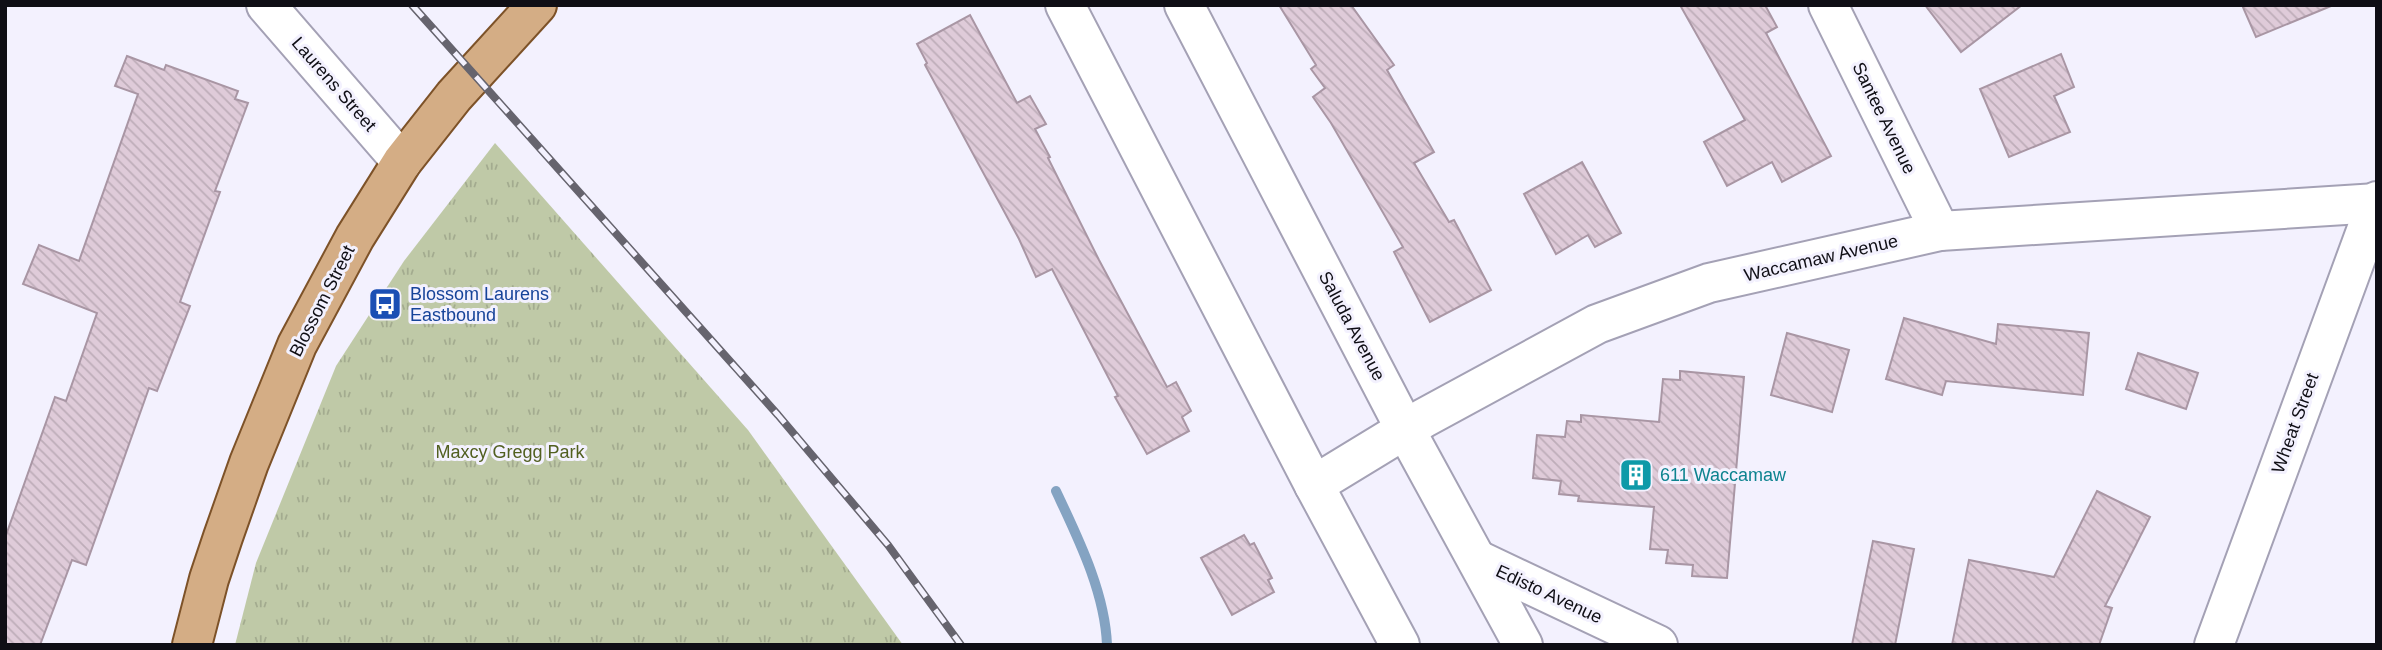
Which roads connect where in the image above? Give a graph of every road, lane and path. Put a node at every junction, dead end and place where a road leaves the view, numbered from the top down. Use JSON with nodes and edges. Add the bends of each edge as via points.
{"nodes":[{"id":1,"x":266,"y":5,"type":"edge"},
{"id":2,"x":537,"y":5,"type":"edge"},
{"id":3,"x":1065,"y":5,"type":"edge"},
{"id":4,"x":1184,"y":5,"type":"edge"},
{"id":5,"x":1828,"y":5,"type":"edge"},
{"id":6,"x":402,"y":162,"type":"junction"},
{"id":7,"x":2376,"y":202,"type":"edge"},
{"id":8,"x":1940,"y":231,"type":"junction"},
{"id":9,"x":1405,"y":429,"type":"junction"},
{"id":10,"x":1314,"y":485,"type":"junction"},
{"id":11,"x":1478,"y":560,"type":"junction"},
{"id":12,"x":192,"y":645,"type":"edge"},
{"id":13,"x":1400,"y":645,"type":"edge"},
{"id":14,"x":1523,"y":645,"type":"edge"},
{"id":15,"x":1658,"y":645,"type":"edge"},
{"id":16,"x":2214,"y":645,"type":"edge"}],
"edges":[{"from":1,"to":6,"type":"street","name":"Laurens Street"},
{"from":2,"to":6,"type":"main road","name":"Blossom Street","via":[[454,96]]},
{"from":3,"to":10,"type":"street"},
{"from":4,"to":9,"type":"street","name":"Saluda Avenue"},
{"from":5,"to":8,"type":"street","name":"Santee Avenue"},
{"from":6,"to":12,"type":"main road","name":"Blossom Street","via":[[297,345],[223,537]]},
{"from":7,"to":8,"type":"street","name":"Waccamaw Avenue"},
{"from":7,"to":16,"type":"street","name":"Wheat Street"},
{"from":8,"to":9,"type":"street","name":"Waccamaw Avenue","via":[[1709,283],[1597,324]]},
{"from":9,"to":10,"type":"street","name":"Waccamaw Avenue"},
{"from":9,"to":11,"type":"street","name":"Saluda Avenue"},
{"from":10,"to":13,"type":"street"},
{"from":11,"to":14,"type":"street","name":"Saluda Avenue"},
{"from":11,"to":15,"type":"street","name":"Edisto Avenue"}]}
